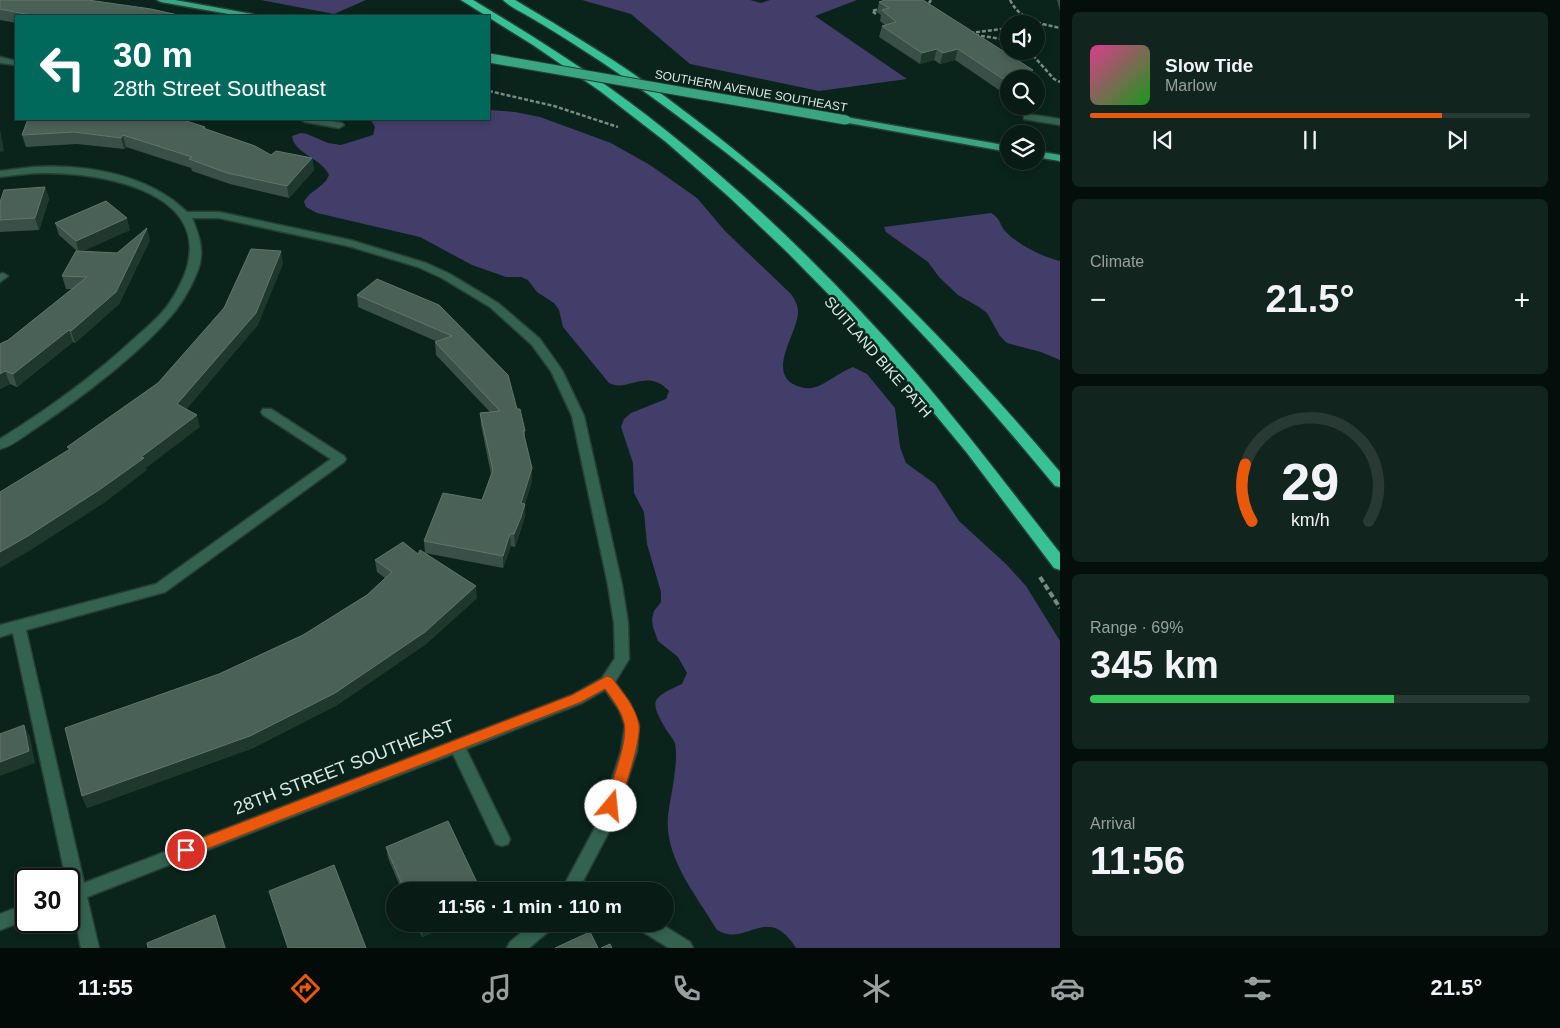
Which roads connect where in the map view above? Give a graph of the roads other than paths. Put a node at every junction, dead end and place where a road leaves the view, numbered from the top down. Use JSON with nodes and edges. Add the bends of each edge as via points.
{"nodes":[{"id":1,"x":161,"y":0,"type":"edge"},
{"id":2,"x":466,"y":0,"type":"edge"},
{"id":3,"x":508,"y":0,"type":"edge"},
{"id":4,"x":246,"y":15,"type":"edge"},
{"id":5,"x":490,"y":58,"type":"edge"},
{"id":6,"x":0,"y":60,"type":"edge"},
{"id":7,"x":15,"y":63,"type":"edge"},
{"id":8,"x":1027,"y":117,"type":"dead end"},
{"id":9,"x":311,"y":120,"type":"edge"},
{"id":10,"x":1060,"y":122,"type":"edge"},
{"id":11,"x":339,"y":125,"type":"dead end"},
{"id":12,"x":1000,"y":147,"type":"edge"},
{"id":13,"x":1045,"y":156,"type":"edge"},
{"id":14,"x":1060,"y":158,"type":"edge"},
{"id":15,"x":0,"y":174,"type":"edge"},
{"id":16,"x":185,"y":215,"type":"junction"},
{"id":17,"x":267,"y":412,"type":"dead end"},
{"id":18,"x":0,"y":445,"type":"edge"},
{"id":19,"x":1060,"y":482,"type":"edge"},
{"id":20,"x":1060,"y":564,"type":"edge"},
{"id":21,"x":18,"y":625,"type":"junction"},
{"id":22,"x":0,"y":631,"type":"edge"},
{"id":23,"x":607,"y":682,"type":"junction"},
{"id":24,"x":456,"y":745,"type":"junction"},
{"id":25,"x":502,"y":839,"type":"dead end"},
{"id":26,"x":68,"y":868,"type":"edge"},
{"id":27,"x":579,"y":882,"type":"edge"},
{"id":28,"x":80,"y":891,"type":"edge"},
{"id":29,"x":15,"y":916,"type":"edge"},
{"id":30,"x":80,"y":916,"type":"edge"},
{"id":31,"x":0,"y":922,"type":"edge"},
{"id":32,"x":535,"y":932,"type":"edge"},
{"id":33,"x":659,"y":932,"type":"edge"},
{"id":34,"x":90,"y":948,"type":"edge"},
{"id":35,"x":516,"y":948,"type":"edge"},
{"id":36,"x":684,"y":948,"type":"edge"}],
"edges":[{"from":1,"to":4,"type":"main road"},
{"from":2,"to":20,"type":"highway","via":[[526,36],[589,80],[651,126],[736,198],[891,354],[958,432]]},
{"from":3,"to":19,"type":"highway","via":[[646,88],[726,148],[848,254],[950,356]]},
{"from":5,"to":12,"type":"main road","name":"SOUTHERN AVENUE SOUTHEAST","bridge":true},
{"from":6,"to":7,"type":"street"},
{"from":8,"to":10,"type":"street"},
{"from":9,"to":11,"type":"street"},
{"from":13,"to":14,"type":"main road"},
{"from":15,"to":16,"type":"street","via":[[52,170],[126,179],[160,194]]},
{"from":16,"to":18,"type":"street","via":[[195,233],[197,254],[188,282],[175,303],[104,372]]},
{"from":16,"to":23,"type":"street","name":"28TH STREET SOUTHEAST","via":[[219,216],[398,256],[464,286],[494,305],[536,342],[556,370],[578,416],[615,585],[622,659]]},
{"from":17,"to":21,"type":"street","via":[[340,459],[160,588]]},
{"from":21,"to":22,"type":"street"},
{"from":21,"to":26,"type":"street"},
{"from":23,"to":24,"type":"street","name":"28TH STREET SOUTHEAST","via":[[577,698]]},
{"from":23,"to":27,"type":"street","via":[[625,707],[632,725],[629,750],[605,824]]},
{"from":24,"to":25,"type":"street"},
{"from":24,"to":28,"type":"street","name":"28TH STREET SOUTHEAST"},
{"from":29,"to":31,"type":"street"},
{"from":30,"to":34,"type":"street"},
{"from":32,"to":35,"type":"street"},
{"from":33,"to":36,"type":"street"}]}
